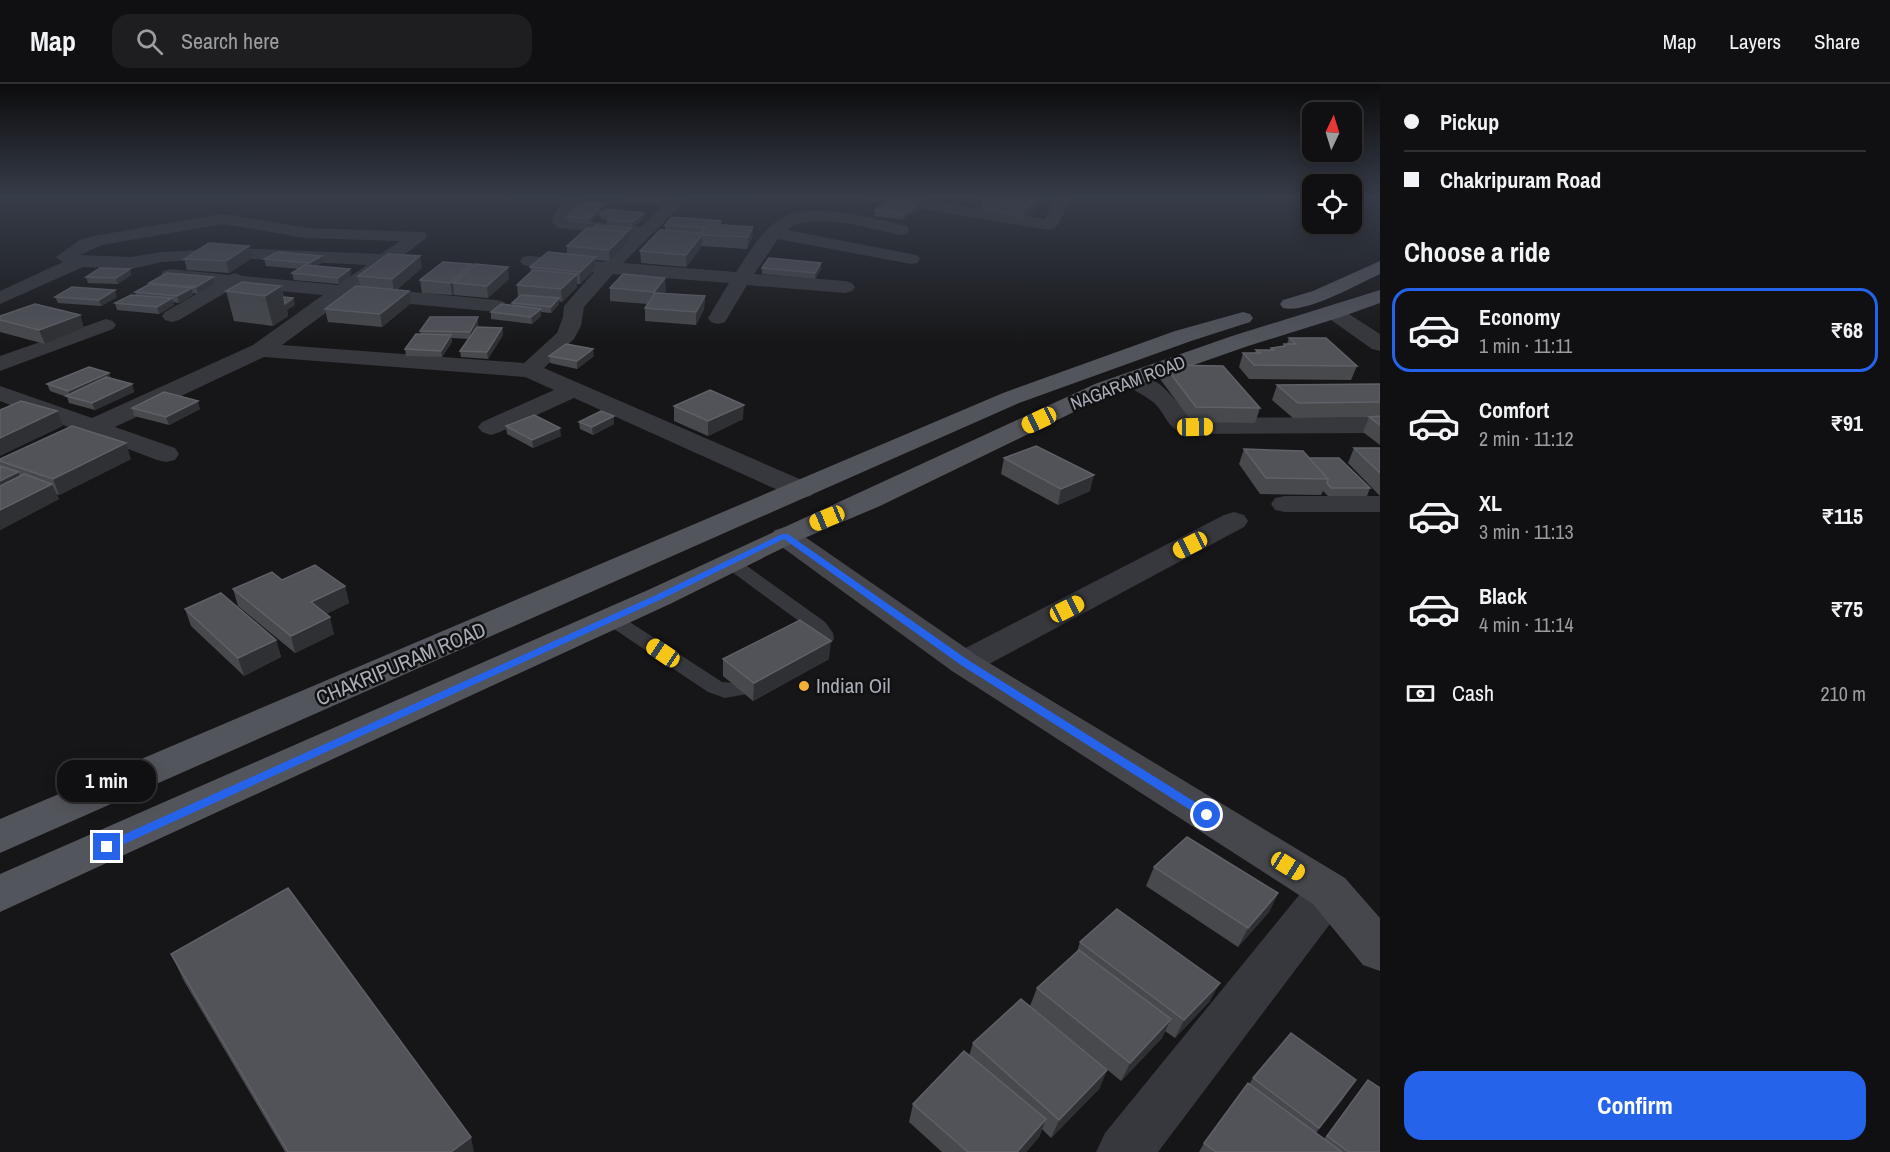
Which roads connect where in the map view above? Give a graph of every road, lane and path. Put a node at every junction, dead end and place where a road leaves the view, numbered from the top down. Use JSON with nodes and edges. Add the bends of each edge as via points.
{"nodes":[{"id":1,"x":83,"y":246,"type":"edge"},
{"id":2,"x":404,"y":246,"type":"edge"},
{"id":3,"x":631,"y":246,"type":"edge"},
{"id":4,"x":764,"y":246,"type":"edge"},
{"id":5,"x":842,"y":246,"type":"edge"},
{"id":6,"x":385,"y":260,"type":"junction"},
{"id":7,"x":911,"y":260,"type":"dead end"},
{"id":8,"x":80,"y":261,"type":"junction"},
{"id":9,"x":529,"y":261,"type":"dead end"},
{"id":10,"x":264,"y":262,"type":"edge"},
{"id":11,"x":609,"y":267,"type":"junction"},
{"id":12,"x":1380,"y":267,"type":"edge"},
{"id":13,"x":169,"y":275,"type":"edge"},
{"id":14,"x":742,"y":277,"type":"junction"},
{"id":15,"x":231,"y":280,"type":"junction"},
{"id":16,"x":845,"y":287,"type":"dead end"},
{"id":17,"x":342,"y":291,"type":"junction"},
{"id":18,"x":1380,"y":296,"type":"edge"},
{"id":19,"x":0,"y":298,"type":"edge"},
{"id":20,"x":497,"y":306,"type":"edge"},
{"id":21,"x":1334,"y":313,"type":"junction"},
{"id":22,"x":171,"y":316,"type":"dead end"},
{"id":23,"x":718,"y":318,"type":"dead end"},
{"id":24,"x":106,"y":325,"type":"dead end"},
{"id":25,"x":1378,"y":342,"type":"edge"},
{"id":26,"x":261,"y":350,"type":"junction"},
{"id":27,"x":0,"y":364,"type":"edge"},
{"id":28,"x":529,"y":370,"type":"junction"},
{"id":29,"x":1134,"y":379,"type":"junction"},
{"id":30,"x":573,"y":390,"type":"junction"},
{"id":31,"x":0,"y":393,"type":"edge"},
{"id":32,"x":1380,"y":425,"type":"edge"},
{"id":33,"x":93,"y":427,"type":"junction"},
{"id":34,"x":491,"y":427,"type":"dead end"},
{"id":35,"x":166,"y":454,"type":"dead end"},
{"id":36,"x":0,"y":470,"type":"edge"},
{"id":37,"x":801,"y":490,"type":"junction"},
{"id":38,"x":1285,"y":504,"type":"dead end"},
{"id":39,"x":1380,"y":504,"type":"edge"},
{"id":40,"x":1234,"y":521,"type":"dead end"},
{"id":41,"x":785,"y":536,"type":"junction"},
{"id":42,"x":730,"y":562,"type":"junction"},
{"id":43,"x":612,"y":619,"type":"junction"},
{"id":44,"x":814,"y":648,"type":"edge"},
{"id":45,"x":964,"y":663,"type":"junction"},
{"id":46,"x":740,"y":689,"type":"edge"},
{"id":47,"x":0,"y":837,"type":"edge"},
{"id":48,"x":1329,"y":891,"type":"junction"},
{"id":49,"x":0,"y":894,"type":"edge"},
{"id":50,"x":1380,"y":951,"type":"edge"},
{"id":51,"x":1124,"y":1152,"type":"edge"}],
"edges":[{"from":1,"to":8,"type":"street","via":[[65,257]]},
{"from":2,"to":6,"type":"street"},
{"from":3,"to":11,"type":"street"},
{"from":4,"to":14,"type":"street"},
{"from":5,"to":7,"type":"street"},
{"from":6,"to":8,"type":"street","via":[[233,253],[131,263]]},
{"from":6,"to":17,"type":"street"},
{"from":8,"to":19,"type":"street"},
{"from":9,"to":11,"type":"street"},
{"from":10,"to":15,"type":"street"},
{"from":11,"to":14,"type":"street"},
{"from":11,"to":28,"type":"street","via":[[574,306],[575,317],[566,338]]},
{"from":12,"to":37,"type":"main road","name":"NAGARAM ROAD","via":[[1320,295],[1183,336],[1011,398]]},
{"from":13,"to":15,"type":"street"},
{"from":14,"to":16,"type":"street"},
{"from":14,"to":23,"type":"street"},
{"from":15,"to":17,"type":"street"},
{"from":15,"to":22,"type":"street"},
{"from":17,"to":20,"type":"street"},
{"from":17,"to":26,"type":"street"},
{"from":18,"to":21,"type":"main road","name":"NAGARAM ROAD"},
{"from":21,"to":25,"type":"street"},
{"from":21,"to":29,"type":"main road","name":"NAGARAM ROAD"},
{"from":24,"to":27,"type":"street"},
{"from":26,"to":28,"type":"street"},
{"from":26,"to":33,"type":"street"},
{"from":28,"to":30,"type":"street"},
{"from":29,"to":32,"type":"street","via":[[1163,398],[1186,426]]},
{"from":29,"to":41,"type":"main road","name":"NAGARAM ROAD","via":[[1103,389],[870,501]]},
{"from":30,"to":34,"type":"street"},
{"from":30,"to":37,"type":"street"},
{"from":31,"to":33,"type":"street"},
{"from":33,"to":35,"type":"street"},
{"from":33,"to":36,"type":"street"},
{"from":37,"to":47,"type":"main road","name":"CHAKRIPURAM ROAD"},
{"from":38,"to":39,"type":"street"},
{"from":40,"to":45,"type":"street"},
{"from":41,"to":42,"type":"main road","name":"CHAKRIPURAM ROAD"},
{"from":41,"to":45,"type":"street"},
{"from":42,"to":43,"type":"main road","name":"CHAKRIPURAM ROAD"},
{"from":42,"to":44,"type":"lane","via":[[818,626],[824,639]]},
{"from":43,"to":46,"type":"lane","via":[[715,687],[725,691]]},
{"from":43,"to":49,"type":"main road","name":"CHAKRIPURAM ROAD"},
{"from":45,"to":48,"type":"street"},
{"from":48,"to":50,"type":"street"},
{"from":48,"to":51,"type":"street"}]}
